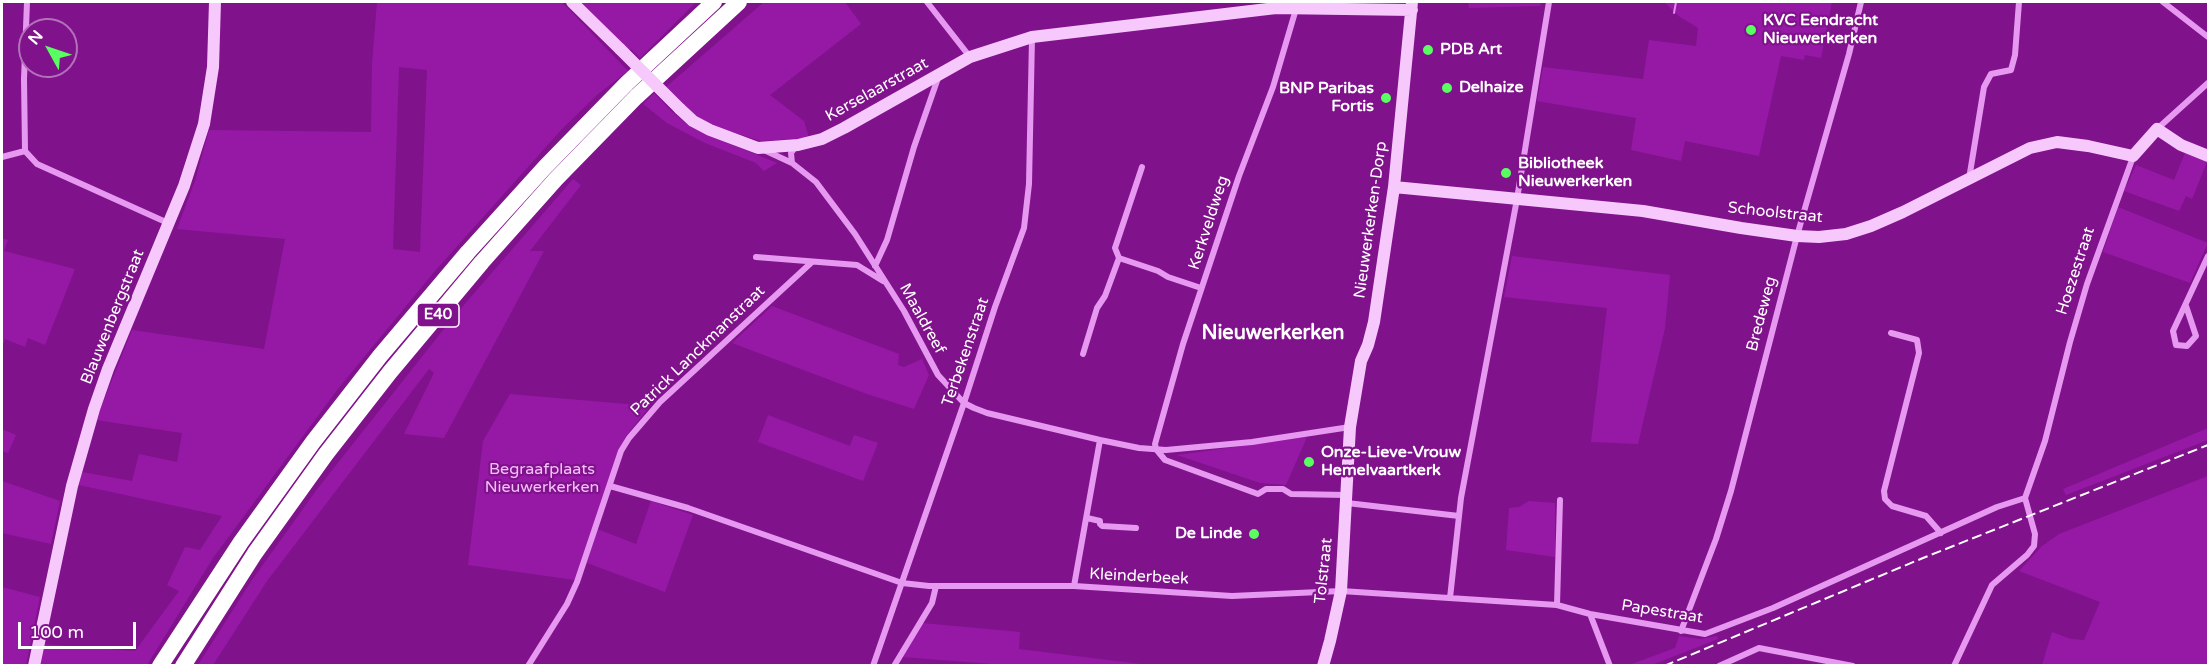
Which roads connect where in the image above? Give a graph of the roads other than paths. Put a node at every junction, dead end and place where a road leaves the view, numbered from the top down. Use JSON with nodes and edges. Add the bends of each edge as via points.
{"nodes":[{"id":1,"x":27,"y":2,"type":"edge"},
{"id":2,"x":215,"y":2,"type":"edge"},
{"id":3,"x":572,"y":2,"type":"edge"},
{"id":4,"x":714,"y":2,"type":"edge"},
{"id":5,"x":739,"y":2,"type":"edge"},
{"id":6,"x":927,"y":2,"type":"edge"},
{"id":7,"x":1549,"y":2,"type":"edge"},
{"id":8,"x":1861,"y":2,"type":"edge"},
{"id":9,"x":2019,"y":2,"type":"edge"},
{"id":10,"x":2163,"y":2,"type":"edge"},
{"id":11,"x":1412,"y":6,"type":"edge"},
{"id":12,"x":1296,"y":9,"type":"junction"},
{"id":13,"x":1032,"y":37,"type":"junction"},
{"id":14,"x":2208,"y":37,"type":"edge"},
{"id":15,"x":970,"y":57,"type":"junction"},
{"id":16,"x":939,"y":74,"type":"junction"},
{"id":17,"x":2208,"y":83,"type":"edge"},
{"id":18,"x":2157,"y":129,"type":"junction"},
{"id":19,"x":798,"y":145,"type":"junction"},
{"id":20,"x":759,"y":148,"type":"junction"},
{"id":21,"x":25,"y":151,"type":"junction"},
{"id":22,"x":2133,"y":156,"type":"junction"},
{"id":23,"x":2208,"y":156,"type":"edge"},
{"id":24,"x":2,"y":157,"type":"edge"},
{"id":25,"x":792,"y":164,"type":"junction"},
{"id":26,"x":1142,"y":167,"type":"dead end"},
{"id":27,"x":1969,"y":180,"type":"junction"},
{"id":28,"x":1394,"y":187,"type":"junction"},
{"id":29,"x":1517,"y":199,"type":"junction"},
{"id":30,"x":168,"y":223,"type":"junction"},
{"id":31,"x":1797,"y":236,"type":"junction"},
{"id":32,"x":2208,"y":256,"type":"edge"},
{"id":33,"x":756,"y":257,"type":"dead end"},
{"id":34,"x":1119,"y":258,"type":"junction"},
{"id":35,"x":812,"y":262,"type":"junction"},
{"id":36,"x":875,"y":266,"type":"junction"},
{"id":37,"x":886,"y":283,"type":"junction"},
{"id":38,"x":1201,"y":288,"type":"junction"},
{"id":39,"x":2186,"y":306,"type":"junction"},
{"id":40,"x":1891,"y":333,"type":"dead end"},
{"id":41,"x":1083,"y":354,"type":"dead end"},
{"id":42,"x":964,"y":403,"type":"junction"},
{"id":43,"x":1350,"y":427,"type":"junction"},
{"id":44,"x":1100,"y":440,"type":"junction"},
{"id":45,"x":1156,"y":449,"type":"junction"},
{"id":46,"x":610,"y":486,"type":"junction"},
{"id":47,"x":2025,"y":498,"type":"junction"},
{"id":48,"x":1347,"y":499,"type":"junction"},
{"id":49,"x":1560,"y":500,"type":"dead end"},
{"id":50,"x":1459,"y":516,"type":"junction"},
{"id":51,"x":1087,"y":518,"type":"junction"},
{"id":52,"x":1136,"y":528,"type":"dead end"},
{"id":53,"x":1941,"y":533,"type":"junction"},
{"id":54,"x":902,"y":583,"type":"junction"},
{"id":55,"x":936,"y":586,"type":"junction"},
{"id":56,"x":1074,"y":586,"type":"junction"},
{"id":57,"x":1341,"y":591,"type":"junction"},
{"id":58,"x":1450,"y":598,"type":"junction"},
{"id":59,"x":1557,"y":605,"type":"junction"},
{"id":60,"x":1590,"y":614,"type":"junction"},
{"id":61,"x":1681,"y":631,"type":"junction"},
{"id":62,"x":1330,"y":641,"type":"junction"},
{"id":63,"x":34,"y":666,"type":"edge"},
{"id":64,"x":160,"y":666,"type":"edge"},
{"id":65,"x":183,"y":666,"type":"edge"},
{"id":66,"x":528,"y":666,"type":"edge"},
{"id":67,"x":873,"y":666,"type":"edge"},
{"id":68,"x":894,"y":666,"type":"edge"},
{"id":69,"x":1323,"y":666,"type":"edge"},
{"id":70,"x":1330,"y":666,"type":"edge"},
{"id":71,"x":1610,"y":666,"type":"edge"},
{"id":72,"x":1719,"y":666,"type":"edge"},
{"id":73,"x":1853,"y":666,"type":"edge"},
{"id":74,"x":1954,"y":666,"type":"edge"}],
"edges":[{"from":1,"to":21,"type":"street"},
{"from":2,"to":30,"type":"street","name":"Blauwenbergstraat","via":[[207,114],[194,160]]},
{"from":3,"to":20,"type":"street","bridge":true,"via":[[693,121]]},
{"from":4,"to":64,"type":"highway","number":"E40","via":[[545,167],[380,356],[241,542]]},
{"from":5,"to":65,"type":"highway","number":"E40","via":[[636,97],[482,262],[326,453],[255,553]]},
{"from":6,"to":15,"type":"street"},
{"from":7,"to":29,"type":"street"},
{"from":8,"to":31,"type":"street","name":"Bredeweg"},
{"from":9,"to":27,"type":"street","via":[[2011,70],[1991,74],[1984,87]]},
{"from":10,"to":14,"type":"street"},
{"from":11,"to":12,"type":"street","name":"Kerselaarstraat"},
{"from":11,"to":28,"type":"street","name":"Nieuwerkerken-Dorp"},
{"from":12,"to":13,"type":"street","name":"Kerselaarstraat","via":[[1276,8]]},
{"from":12,"to":38,"type":"street","name":"Kerkveldweg","via":[[1273,87]]},
{"from":13,"to":15,"type":"street","name":"Kerselaarstraat"},
{"from":13,"to":42,"type":"street","name":"Terbekenstraat","via":[[1029,184],[1024,228]]},
{"from":15,"to":16,"type":"street","name":"Kerselaarstraat"},
{"from":16,"to":19,"type":"street","name":"Kerselaarstraat","via":[[837,132]]},
{"from":16,"to":36,"type":"street"},
{"from":17,"to":18,"type":"street","name":"Hoezestraat"},
{"from":18,"to":22,"type":"street","name":"Hoezestraat"},
{"from":18,"to":23,"type":"street"},
{"from":19,"to":20,"type":"street","name":"Kerselaarstraat"},
{"from":19,"to":25,"type":"street","via":[[791,153]]},
{"from":20,"to":25,"type":"street"},
{"from":21,"to":24,"type":"street"},
{"from":21,"to":30,"type":"street","via":[[37,164]]},
{"from":22,"to":27,"type":"street","name":"Schoolstraat","via":[[2057,142],[2030,148]]},
{"from":22,"to":47,"type":"street","name":"Hoezestraat","via":[[2087,284],[2045,441]]},
{"from":25,"to":36,"type":"street","via":[[816,182]]},
{"from":26,"to":34,"type":"street","via":[[1115,248]]},
{"from":27,"to":31,"type":"street","name":"Schoolstraat","via":[[1846,234]]},
{"from":28,"to":29,"type":"street","name":"Schoolstraat"},
{"from":28,"to":43,"type":"street","name":"Nieuwerkerken-Dorp","via":[[1374,322],[1361,361]]},
{"from":29,"to":31,"type":"street","name":"Schoolstraat","via":[[1643,211]]},
{"from":29,"to":50,"type":"street"},
{"from":30,"to":63,"type":"street","name":"Blauwenbergstraat","via":[[94,409],[72,486]]},
{"from":31,"to":61,"type":"street","name":"Bredeweg","via":[[1731,491]]},
{"from":32,"to":39,"type":"street"},
{"from":33,"to":35,"type":"street","name":"Maaldreef"},
{"from":34,"to":38,"type":"street"},
{"from":34,"to":41,"type":"street","via":[[1106,296],[1097,308]]},
{"from":35,"to":37,"type":"street","name":"Maaldreef","via":[[857,265]]},
{"from":35,"to":46,"type":"street","name":"Patrick Lanckmanstraat","via":[[644,419],[621,451]]},
{"from":36,"to":37,"type":"street"},
{"from":37,"to":42,"type":"street","name":"Maaldreef","via":[[938,375]]},
{"from":38,"to":45,"type":"street","name":"Kerkveldweg","via":[[1175,368]]},
{"from":39,"to":39,"type":"street","via":[[2173,331],[2176,345],[2187,346],[2196,336]]},
{"from":40,"to":53,"type":"street","via":[[1917,340],[1919,353],[1884,491],[1892,506],[1926,516]]},
{"from":42,"to":44,"type":"street","name":"Maaldreef","via":[[987,413]]},
{"from":42,"to":54,"type":"street","name":"Terbekenstraat"},
{"from":43,"to":45,"type":"street","name":"Maaldreef","via":[[1252,442]]},
{"from":43,"to":48,"type":"street","name":"Nieuwerkerken-Dorp"},
{"from":44,"to":45,"type":"street","name":"Maaldreef"},
{"from":44,"to":51,"type":"street"},
{"from":45,"to":48,"type":"street","name":"Maaldreef","via":[[1165,460],[1258,494],[1266,489],[1283,489],[1291,494]]},
{"from":46,"to":54,"type":"street","name":"Kleinderbeek","via":[[688,508]]},
{"from":46,"to":66,"type":"street","name":"Patrick Lanckmanstraat","via":[[567,604]]},
{"from":47,"to":53,"type":"street","name":"Papestraat"},
{"from":47,"to":74,"type":"street","via":[[2035,534],[2034,546],[1992,585]]},
{"from":48,"to":50,"type":"street","name":"Maaldreef"},
{"from":48,"to":57,"type":"street","name":"Tolstraat"},
{"from":49,"to":59,"type":"street"},
{"from":50,"to":58,"type":"street"},
{"from":51,"to":52,"type":"street","via":[[1101,521],[1102,526]]},
{"from":51,"to":56,"type":"street"},
{"from":53,"to":61,"type":"street","name":"Papestraat","via":[[1705,634]]},
{"from":54,"to":55,"type":"street","name":"Kleinderbeek"},
{"from":54,"to":67,"type":"street","name":"Terbekenstraat"},
{"from":55,"to":56,"type":"street","name":"Kleinderbeek"},
{"from":55,"to":68,"type":"street","via":[[932,603]]},
{"from":56,"to":57,"type":"street","name":"Kleinderbeek","via":[[1232,596]]},
{"from":57,"to":58,"type":"street","name":"Papestraat"},
{"from":57,"to":62,"type":"street","name":"Tolstraat"},
{"from":58,"to":59,"type":"street","name":"Papestraat"},
{"from":59,"to":60,"type":"street","name":"Papestraat"},
{"from":60,"to":61,"type":"street","name":"Papestraat"},
{"from":60,"to":71,"type":"street"},
{"from":62,"to":69,"type":"street","name":"Tolstraat"},
{"from":62,"to":70,"type":"street","name":"Tolstraat"},
{"from":72,"to":73,"type":"street","via":[[1759,648]]}]}
